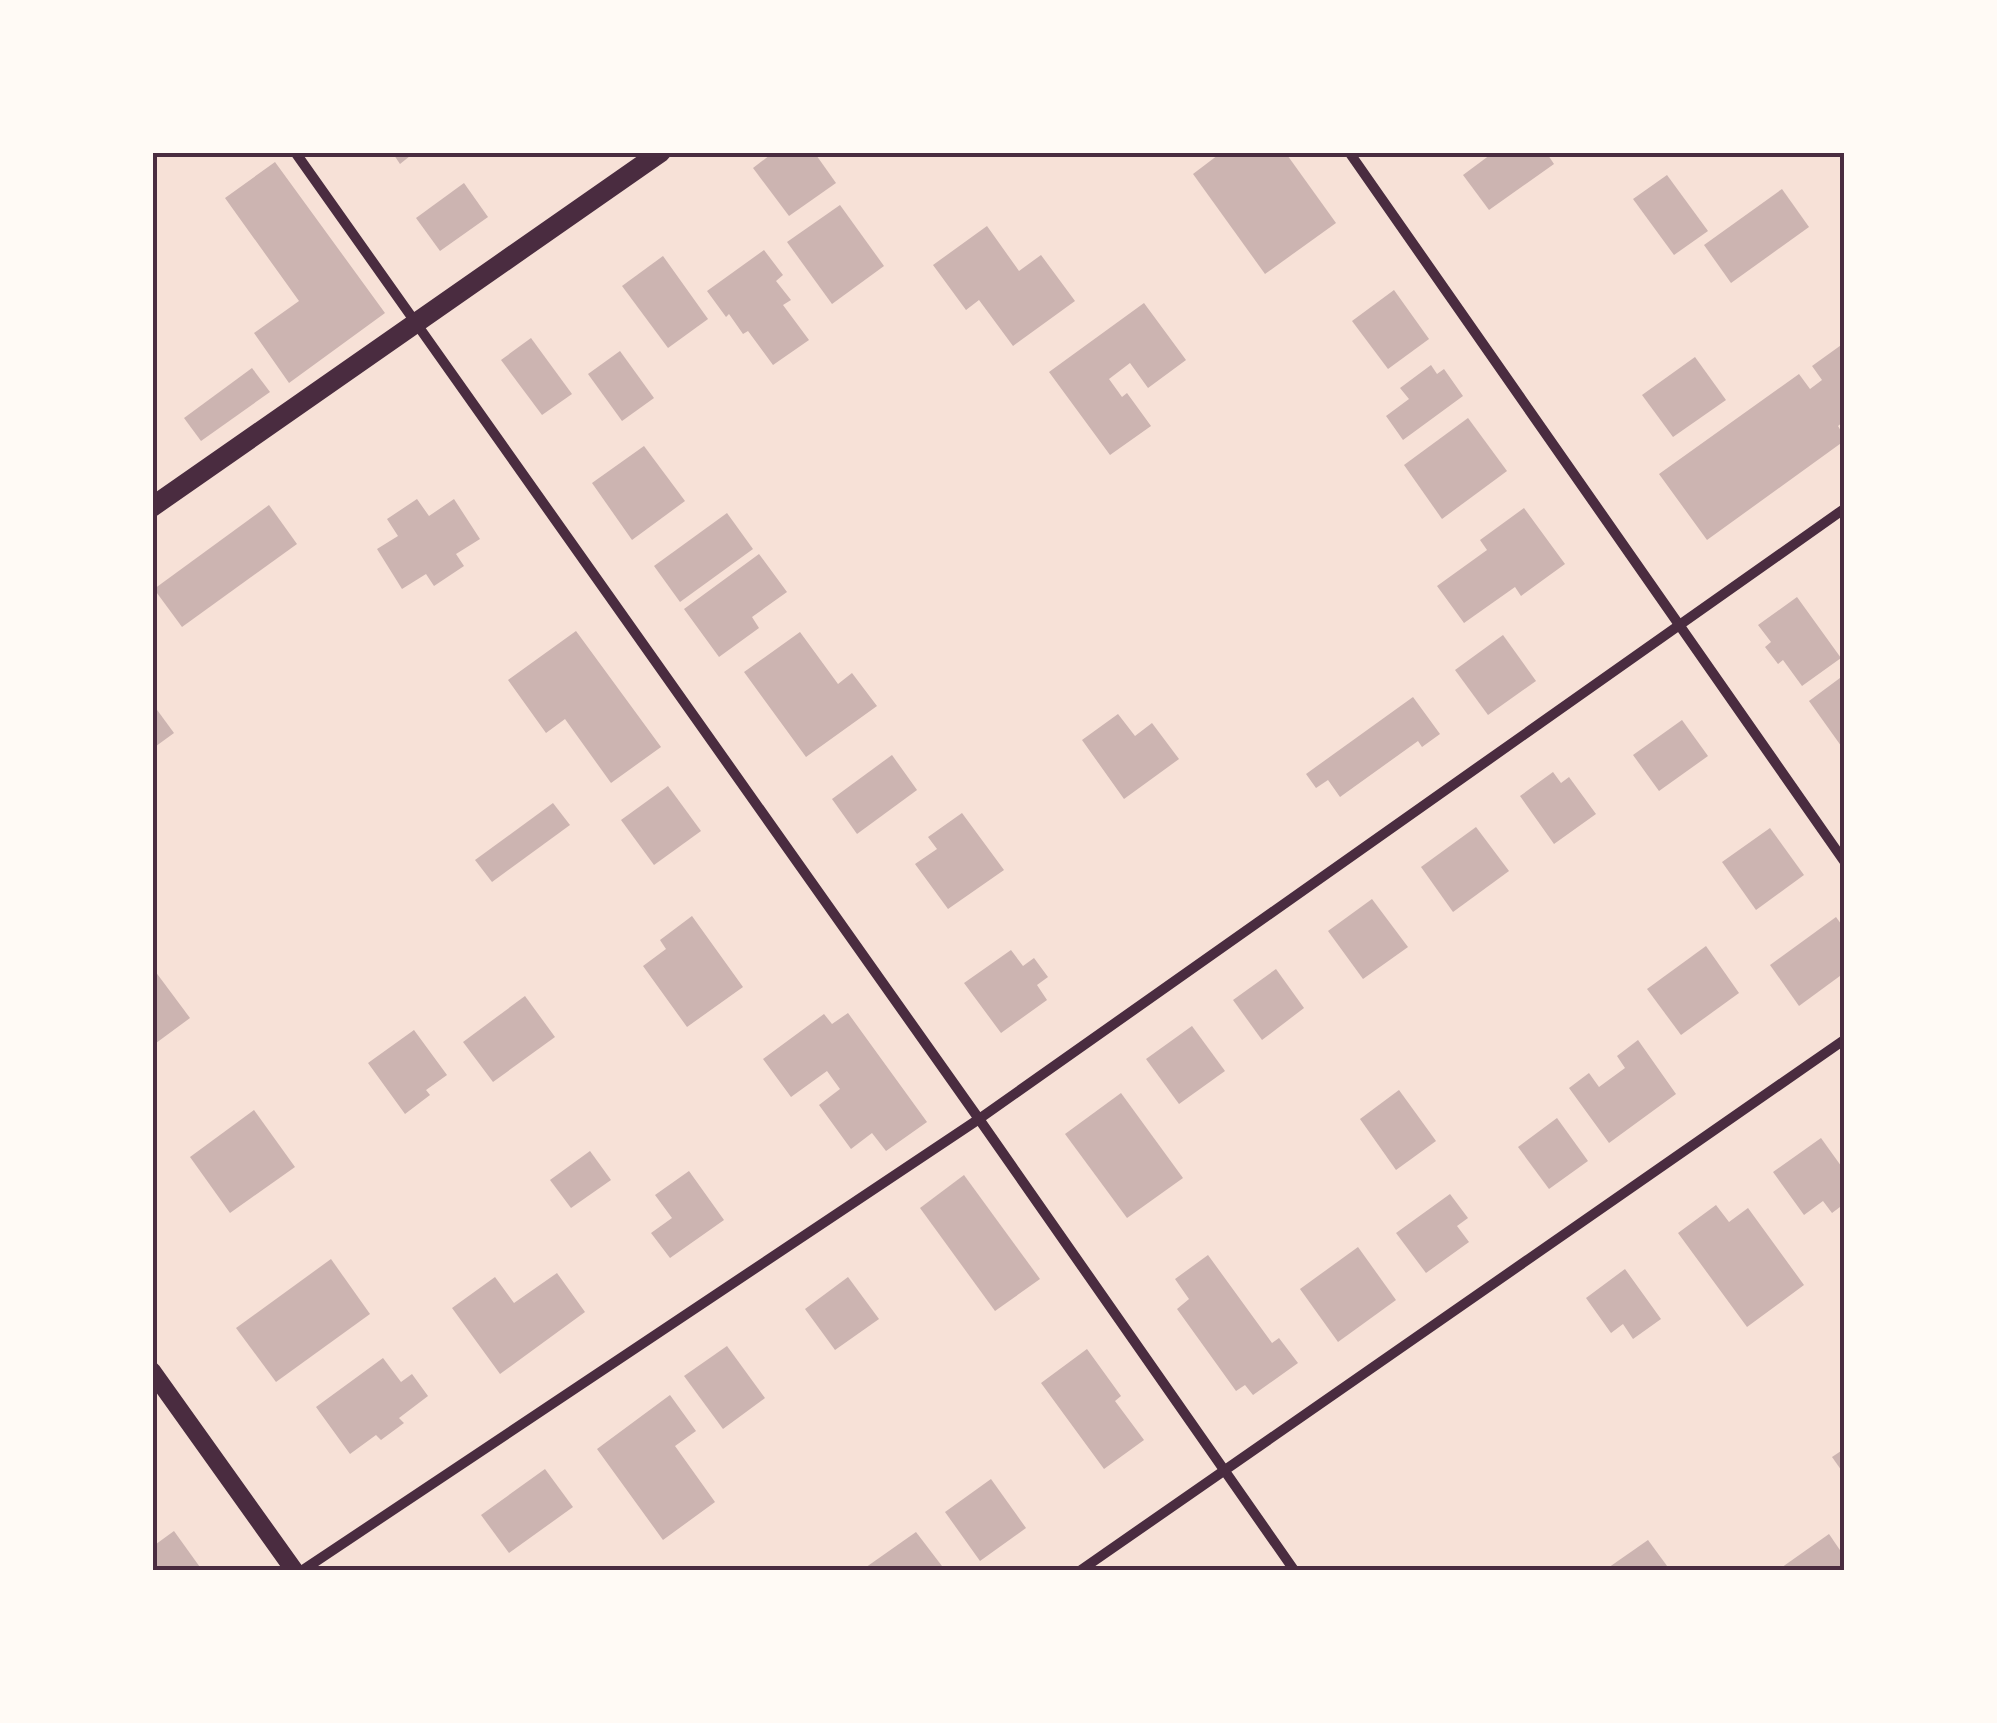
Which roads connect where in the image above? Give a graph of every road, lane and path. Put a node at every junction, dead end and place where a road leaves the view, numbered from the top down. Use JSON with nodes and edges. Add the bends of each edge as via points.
{"nodes":[{"id":1,"x":295,"y":152,"type":"edge"},
{"id":2,"x":662,"y":152,"type":"edge"},
{"id":3,"x":1349,"y":152,"type":"edge"},
{"id":4,"x":418,"y":324,"type":"junction"},
{"id":5,"x":152,"y":507,"type":"edge"},
{"id":6,"x":1844,"y":509,"type":"edge"},
{"id":7,"x":1679,"y":624,"type":"junction"},
{"id":8,"x":1844,"y":861,"type":"edge"},
{"id":9,"x":1844,"y":1040,"type":"edge"},
{"id":10,"x":979,"y":1119,"type":"junction"},
{"id":11,"x":152,"y":1372,"type":"edge"},
{"id":12,"x":1226,"y":1470,"type":"junction"},
{"id":13,"x":294,"y":1570,"type":"edge"},
{"id":14,"x":304,"y":1570,"type":"edge"},
{"id":15,"x":1081,"y":1570,"type":"edge"},
{"id":16,"x":1294,"y":1570,"type":"edge"}],
"edges":[{"from":1,"to":4,"type":"street"},
{"from":2,"to":4,"type":"main road"},
{"from":3,"to":7,"type":"street"},
{"from":4,"to":5,"type":"main road"},
{"from":4,"to":10,"type":"street"},
{"from":6,"to":7,"type":"street"},
{"from":7,"to":8,"type":"street"},
{"from":7,"to":10,"type":"street"},
{"from":9,"to":12,"type":"street"},
{"from":10,"to":12,"type":"street"},
{"from":10,"to":14,"type":"street"},
{"from":11,"to":13,"type":"street"},
{"from":12,"to":15,"type":"street"},
{"from":12,"to":16,"type":"street"}]}
